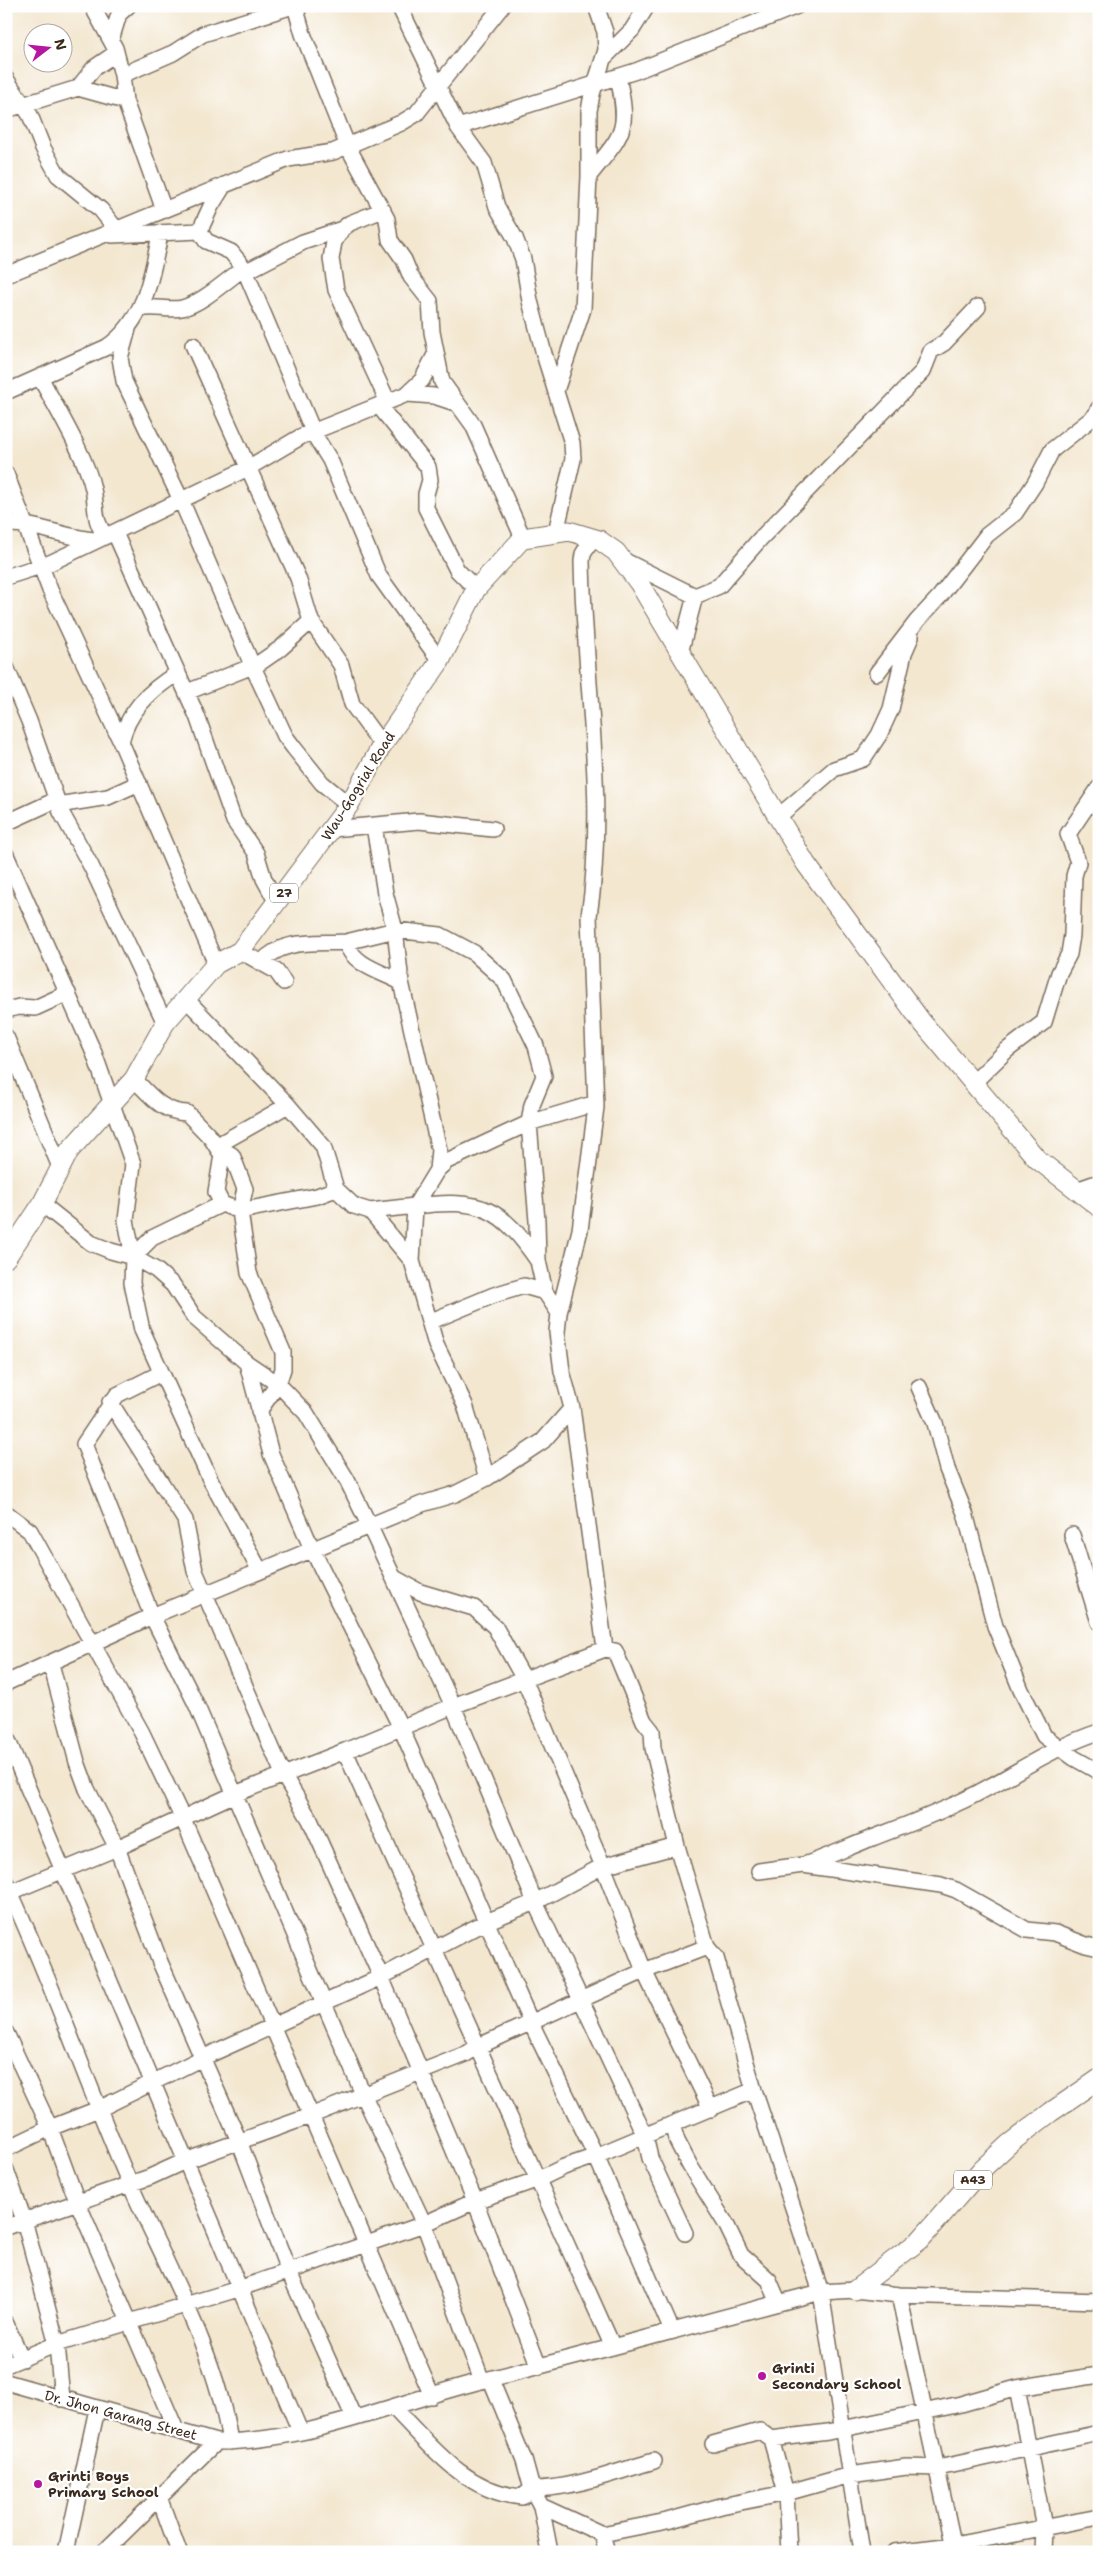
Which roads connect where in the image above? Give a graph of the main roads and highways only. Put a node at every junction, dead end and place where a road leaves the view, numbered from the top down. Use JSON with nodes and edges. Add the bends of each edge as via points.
{"nodes":[{"id":1,"x":1099,"y":1207,"type":"edge"},
{"id":2,"x":8,"y":1250,"type":"edge"},
{"id":3,"x":1099,"y":2079,"type":"edge"},
{"id":4,"x":855,"y":2290,"type":"road end"}],
"edges":[{"from":1,"to":2,"type":"main road","name":"Wau-Gogrial Road","number":"27","via":[[1037,1159],[921,1021],[806,864],[640,583],[622,560],[607,545],[593,538],[574,532],[556,532],[523,538],[476,589],[440,661],[382,745],[349,805],[240,951],[216,964],[165,1024],[134,1079],[69,1151],[42,1204]]},
{"from":3,"to":4,"type":"main road","number":"A43","via":[[1009,2144],[982,2169],[920,2240]]}]}
